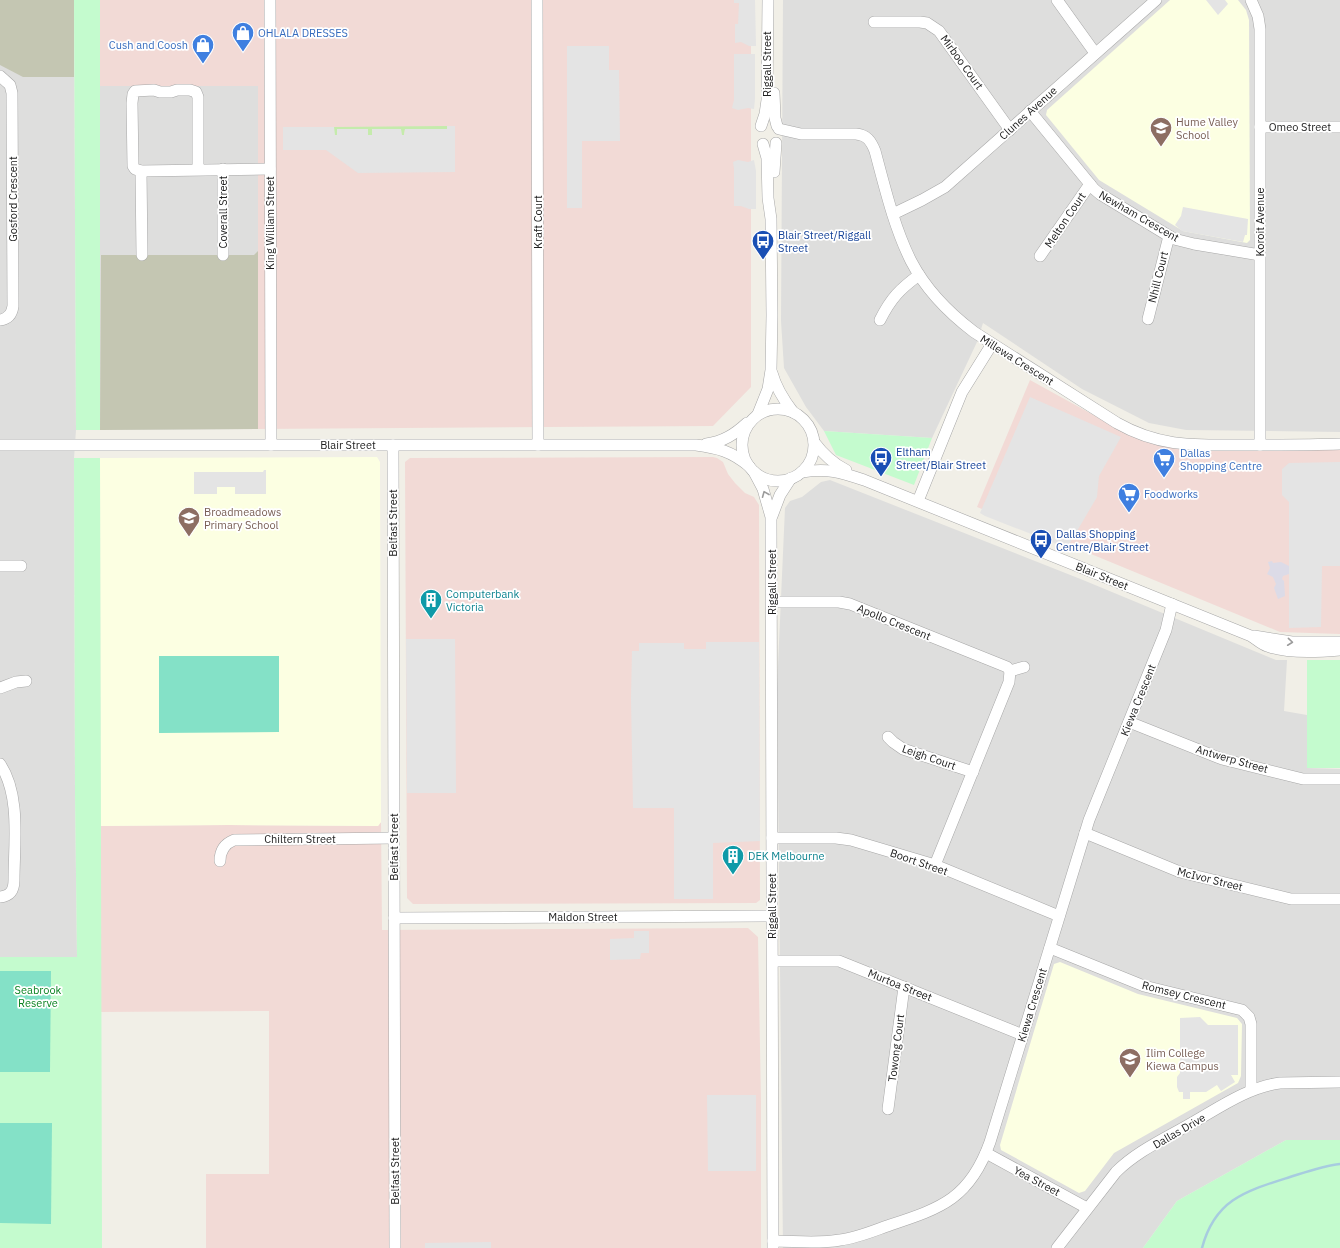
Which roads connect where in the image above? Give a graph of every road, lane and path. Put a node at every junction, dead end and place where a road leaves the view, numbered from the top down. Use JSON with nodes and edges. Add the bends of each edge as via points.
{"nodes":[{"id":1,"x":270,"y":0,"type":"edge"},
{"id":2,"x":538,"y":0,"type":"edge"},
{"id":3,"x":768,"y":0,"type":"edge"},
{"id":4,"x":774,"y":0,"type":"edge"},
{"id":5,"x":1057,"y":0,"type":"edge"},
{"id":6,"x":1156,"y":0,"type":"edge"},
{"id":7,"x":1251,"y":0,"type":"edge"},
{"id":8,"x":874,"y":22,"type":"dead end"},
{"id":9,"x":1095,"y":54,"type":"junction"},
{"id":10,"x":0,"y":76,"type":"edge"},
{"id":11,"x":1030,"y":111,"type":"junction"},
{"id":12,"x":761,"y":126,"type":"junction"},
{"id":13,"x":1260,"y":127,"type":"junction"},
{"id":14,"x":1340,"y":127,"type":"edge"},
{"id":15,"x":778,"y":128,"type":"junction"},
{"id":16,"x":1010,"y":130,"type":"junction"},
{"id":17,"x":801,"y":134,"type":"junction"},
{"id":18,"x":777,"y":142,"type":"junction"},
{"id":19,"x":763,"y":144,"type":"junction"},
{"id":20,"x":223,"y":169,"type":"junction"},
{"id":21,"x":270,"y":169,"type":"junction"},
{"id":22,"x":198,"y":170,"type":"junction"},
{"id":23,"x":141,"y":171,"type":"junction"},
{"id":24,"x":1090,"y":184,"type":"junction"},
{"id":25,"x":893,"y":214,"type":"junction"},
{"id":26,"x":771,"y":219,"type":"junction"},
{"id":27,"x":1169,"y":236,"type":"junction"},
{"id":28,"x":142,"y":255,"type":"dead end"},
{"id":29,"x":223,"y":255,"type":"dead end"},
{"id":30,"x":1260,"y":255,"type":"junction"},
{"id":31,"x":1040,"y":256,"type":"dead end"},
{"id":32,"x":919,"y":275,"type":"junction"},
{"id":33,"x":1148,"y":319,"type":"dead end"},
{"id":34,"x":0,"y":320,"type":"edge"},
{"id":35,"x":880,"y":320,"type":"dead end"},
{"id":36,"x":992,"y":344,"type":"junction"},
{"id":37,"x":771,"y":370,"type":"junction"},
{"id":38,"x":793,"y":412,"type":"junction"},
{"id":39,"x":758,"y":414,"type":"junction"},
{"id":40,"x":750,"y":422,"type":"junction"},
{"id":41,"x":814,"y":442,"type":"junction"},
{"id":42,"x":1340,"y":444,"type":"edge"},
{"id":43,"x":0,"y":445,"type":"edge"},
{"id":44,"x":271,"y":445,"type":"junction"},
{"id":45,"x":393,"y":445,"type":"junction"},
{"id":46,"x":538,"y":445,"type":"junction"},
{"id":47,"x":696,"y":445,"type":"junction"},
{"id":48,"x":1260,"y":445,"type":"junction"},
{"id":49,"x":751,"y":469,"type":"junction"},
{"id":50,"x":802,"y":472,"type":"junction"},
{"id":51,"x":791,"y":478,"type":"junction"},
{"id":52,"x":864,"y":480,"type":"junction"},
{"id":53,"x":918,"y":501,"type":"junction"},
{"id":54,"x":771,"y":517,"type":"junction"},
{"id":55,"x":0,"y":566,"type":"edge"},
{"id":56,"x":21,"y":566,"type":"dead end"},
{"id":57,"x":772,"y":602,"type":"junction"},
{"id":58,"x":1176,"y":606,"type":"junction"},
{"id":59,"x":1251,"y":636,"type":"junction"},
{"id":60,"x":1340,"y":642,"type":"edge"},
{"id":61,"x":1340,"y":650,"type":"edge"},
{"id":62,"x":1024,"y":667,"type":"dead end"},
{"id":63,"x":1010,"y":671,"type":"junction"},
{"id":64,"x":26,"y":681,"type":"dead end"},
{"id":65,"x":0,"y":688,"type":"edge"},
{"id":66,"x":1129,"y":722,"type":"junction"},
{"id":67,"x":888,"y":737,"type":"dead end"},
{"id":68,"x":0,"y":764,"type":"edge"},
{"id":69,"x":973,"y":772,"type":"junction"},
{"id":70,"x":1340,"y":779,"type":"edge"},
{"id":71,"x":1085,"y":833,"type":"junction"},
{"id":72,"x":394,"y":838,"type":"junction"},
{"id":73,"x":772,"y":838,"type":"junction"},
{"id":74,"x":220,"y":861,"type":"dead end"},
{"id":75,"x":934,"y":865,"type":"junction"},
{"id":76,"x":0,"y":897,"type":"edge"},
{"id":77,"x":1340,"y":899,"type":"edge"},
{"id":78,"x":772,"y":916,"type":"junction"},
{"id":79,"x":1059,"y":916,"type":"junction"},
{"id":80,"x":394,"y":918,"type":"junction"},
{"id":81,"x":1050,"y":948,"type":"junction"},
{"id":82,"x":773,"y":961,"type":"junction"},
{"id":83,"x":904,"y":987,"type":"junction"},
{"id":84,"x":1023,"y":1035,"type":"junction"},
{"id":85,"x":1340,"y":1082,"type":"edge"},
{"id":86,"x":1251,"y":1090,"type":"junction"},
{"id":87,"x":888,"y":1109,"type":"dead end"},
{"id":88,"x":986,"y":1153,"type":"junction"},
{"id":89,"x":1087,"y":1208,"type":"junction"},
{"id":90,"x":773,"y":1245,"type":"edge"},
{"id":91,"x":395,"y":1248,"type":"edge"},
{"id":92,"x":1057,"y":1248,"type":"edge"}],
"edges":[{"from":1,"to":21,"type":"street","name":"King William Street"},
{"from":2,"to":46,"type":"street","name":"Kraft Court"},
{"from":3,"to":12,"type":"street","name":"Riggall Street","via":[[767,100]]},
{"from":4,"to":15,"type":"street","name":"Riggall Street","via":[[774,106]]},
{"from":5,"to":9,"type":"street"},
{"from":6,"to":9,"type":"street","name":"Clunes Avenue"},
{"from":7,"to":13,"type":"street","name":"Koroit Avenue","via":[[1260,22]]},
{"from":8,"to":16,"type":"street","name":"Mirboo Court","via":[[920,22],[939,31]]},
{"from":9,"to":11,"type":"street","name":"Clunes Avenue"},
{"from":10,"to":34,"type":"street","name":"Gosford Crescent","via":[[10,85],[12,93],[13,306],[10,316]]},
{"from":11,"to":16,"type":"street","name":"Clunes Avenue"},
{"from":11,"to":24,"type":"street","name":"Newham Crescent"},
{"from":12,"to":15,"type":"street","via":[[767,123]]},
{"from":12,"to":19,"type":"street","via":[[758,136]]},
{"from":13,"to":14,"type":"street","name":"Omeo Street"},
{"from":13,"to":30,"type":"street","name":"Koroit Avenue"},
{"from":15,"to":17,"type":"street","name":"Millewa Crescent"},
{"from":15,"to":18,"type":"street","via":[[780,136]]},
{"from":16,"to":25,"type":"street","name":"Clunes Avenue","via":[[939,191]]},
{"from":17,"to":18,"type":"street","name":"Millewa Crescent"},
{"from":17,"to":25,"type":"street","name":"Millewa Crescent","via":[[856,134],[868,138],[875,151]]},
{"from":18,"to":19,"type":"street","via":[[770,146]]},
{"from":18,"to":26,"type":"street"},
{"from":19,"to":26,"type":"street","via":[[767,158]]},
{"from":20,"to":21,"type":"street"},
{"from":20,"to":22,"type":"street"},
{"from":20,"to":29,"type":"street","name":"Coverall Street"},
{"from":21,"to":44,"type":"street","name":"King William Street"},
{"from":22,"to":23,"type":"street"},
{"from":22,"to":23,"type":"street","via":[[196,92],[154,90],[135,91],[132,103],[133,166],[135,170]]},
{"from":23,"to":28,"type":"street"},
{"from":24,"to":27,"type":"street","name":"Newham Crescent","via":[[1100,194]]},
{"from":24,"to":31,"type":"street","name":"Melton Court"},
{"from":25,"to":32,"type":"street","name":"Millewa Crescent","via":[[905,248]]},
{"from":26,"to":37,"type":"street"},
{"from":27,"to":30,"type":"street","name":"Newham Crescent","via":[[1194,244]]},
{"from":27,"to":33,"type":"street","name":"Nhill Court"},
{"from":30,"to":48,"type":"street","name":"Koroit Avenue"},
{"from":32,"to":35,"type":"street","via":[[895,295]]},
{"from":32,"to":36,"type":"street","name":"Millewa Crescent","via":[[956,319]]},
{"from":36,"to":48,"type":"street","name":"Millewa Crescent","via":[[1136,433],[1172,443]]},
{"from":36,"to":53,"type":"street","via":[[962,392]]},
{"from":37,"to":38,"type":"street","via":[[775,385]]},
{"from":37,"to":39,"type":"street","via":[[768,389]]},
{"from":38,"to":39,"type":"street","via":[[782,408]]},
{"from":38,"to":41,"type":"street","via":[[804,419],[811,429]]},
{"from":39,"to":40,"type":"street"},
{"from":40,"to":47,"type":"street","name":"Blair Street","via":[[728,438],[716,443]]},
{"from":40,"to":49,"type":"street","via":[[744,432],[742,444],[743,456]]},
{"from":41,"to":50,"type":"street","via":[[813,453]]},
{"from":41,"to":52,"type":"street","name":"Blair Street","via":[[824,455],[838,466]]},
{"from":42,"to":48,"type":"street","name":"Millewa Crescent"},
{"from":43,"to":44,"type":"street","name":"Blair Street"},
{"from":44,"to":45,"type":"street","name":"Blair Street"},
{"from":45,"to":46,"type":"street","name":"Blair Street"},
{"from":45,"to":72,"type":"street","name":"Belfast Street"},
{"from":46,"to":47,"type":"street","name":"Blair Street"},
{"from":47,"to":49,"type":"street","name":"Blair Street","via":[[728,452]]},
{"from":49,"to":51,"type":"street","via":[[770,480],[781,481]]},
{"from":54,"to":49,"type":"street","name":"Riggall Street","one_way":true,"via":[[763,489]]},
{"from":50,"to":51,"type":"street"},
{"from":50,"to":52,"type":"street","name":"Blair Street","via":[[838,471]]},
{"from":51,"to":54,"type":"street","name":"Riggall Street","via":[[780,495]]},
{"from":52,"to":53,"type":"street","name":"Blair Street"},
{"from":53,"to":58,"type":"street","name":"Blair Street"},
{"from":54,"to":57,"type":"street","name":"Riggall Street"},
{"from":55,"to":56,"type":"street"},
{"from":57,"to":63,"type":"street","name":"Apollo Crescent","via":[[850,604],[1007,667]]},
{"from":57,"to":73,"type":"street","name":"Riggall Street"},
{"from":58,"to":59,"type":"street","name":"Blair Street"},
{"from":58,"to":66,"type":"street","name":"Kiewa Crescent"},
{"from":59,"to":60,"type":"street","name":"Blair Street","one_way":true,"via":[[1292,642]]},
{"from":59,"to":61,"type":"street","name":"Blair Street","via":[[1274,649]]},
{"from":62,"to":63,"type":"street"},
{"from":63,"to":69,"type":"street","via":[[1009,682]]},
{"from":64,"to":65,"type":"street"},
{"from":66,"to":70,"type":"street","name":"Antwerp Street","via":[[1222,758],[1303,779]]},
{"from":66,"to":71,"type":"street","name":"Kiewa Crescent"},
{"from":67,"to":69,"type":"street","name":"Leigh Court","via":[[903,749]]},
{"from":68,"to":76,"type":"street","via":[[13,797],[14,816],[13,889],[7,896]]},
{"from":69,"to":75,"type":"street"},
{"from":71,"to":77,"type":"street","name":"McIvor Street","via":[[1180,872],[1291,899]]},
{"from":71,"to":79,"type":"street","name":"Kiewa Crescent"},
{"from":72,"to":74,"type":"street","name":"Chiltern Street","via":[[234,840],[224,846]]},
{"from":72,"to":80,"type":"street","name":"Belfast Street"},
{"from":73,"to":75,"type":"street","name":"Boort Street","via":[[851,840]]},
{"from":73,"to":78,"type":"street","name":"Riggall Street"},
{"from":75,"to":79,"type":"street","name":"Boort Street"},
{"from":78,"to":80,"type":"street","name":"Maldon Street"},
{"from":78,"to":82,"type":"street","name":"Riggall Street"},
{"from":79,"to":81,"type":"street","name":"Kiewa Crescent"},
{"from":80,"to":91,"type":"street","name":"Belfast Street"},
{"from":81,"to":84,"type":"street","name":"Kiewa Crescent"},
{"from":81,"to":86,"type":"street","name":"Romsey Crescent","via":[[1144,986],[1232,1007],[1246,1013],[1251,1024]]},
{"from":82,"to":83,"type":"street","name":"Murtoa Street","via":[[839,961]]},
{"from":82,"to":90,"type":"street","name":"Riggall Street"},
{"from":83,"to":84,"type":"street","name":"Murtoa Street"},
{"from":83,"to":87,"type":"street","name":"Towong Court"},
{"from":84,"to":88,"type":"street","name":"Kiewa Crescent"},
{"from":85,"to":86,"type":"street","name":"Dallas Drive","via":[[1280,1083]]},
{"from":86,"to":89,"type":"street","name":"Dallas Drive","via":[[1132,1158],[1116,1172]]},
{"from":88,"to":89,"type":"street","name":"Yea Street"},
{"from":88,"to":90,"type":"street","name":"Kiewa Crescent","via":[[972,1179],[950,1200],[929,1211],[840,1241]]},
{"from":89,"to":92,"type":"street","name":"Dallas Drive"}]}
